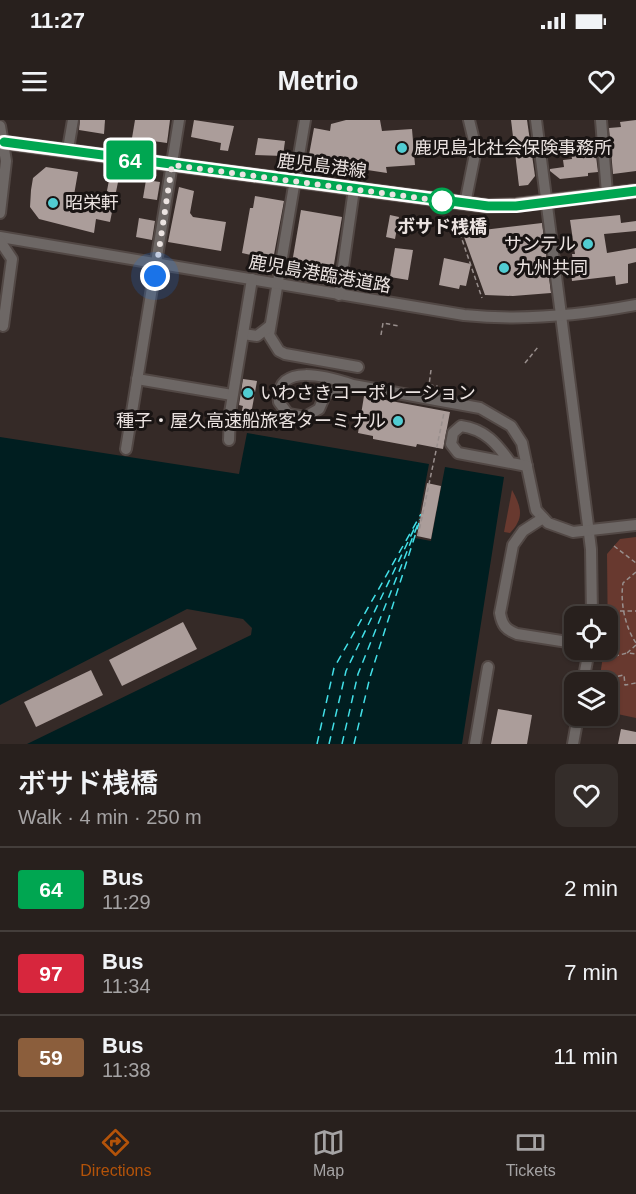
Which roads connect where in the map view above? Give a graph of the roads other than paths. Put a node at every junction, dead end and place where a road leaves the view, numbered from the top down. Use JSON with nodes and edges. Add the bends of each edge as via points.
{"nodes":[{"id":1,"x":73,"y":120,"type":"edge"},
{"id":2,"x":179,"y":120,"type":"edge"},
{"id":3,"x":305,"y":120,"type":"edge"},
{"id":4,"x":469,"y":120,"type":"edge"},
{"id":5,"x":536,"y":120,"type":"edge"},
{"id":6,"x":601,"y":120,"type":"edge"},
{"id":7,"x":0,"y":126,"type":"edge"},
{"id":8,"x":2,"y":142,"type":"edge"},
{"id":9,"x":68,"y":150,"type":"junction"},
{"id":10,"x":172,"y":165,"type":"junction"},
{"id":11,"x":295,"y":181,"type":"junction"},
{"id":12,"x":354,"y":189,"type":"junction"},
{"id":13,"x":636,"y":191,"type":"edge"},
{"id":14,"x":607,"y":194,"type":"junction"},
{"id":15,"x":547,"y":201,"type":"junction"},
{"id":16,"x":465,"y":204,"type":"junction"},
{"id":17,"x":0,"y":213,"type":"edge"},
{"id":18,"x":0,"y":239,"type":"edge"},
{"id":19,"x":157,"y":262,"type":"junction"},
{"id":20,"x":252,"y":279,"type":"junction"},
{"id":21,"x":277,"y":284,"type":"junction"},
{"id":22,"x":339,"y":295,"type":"junction"},
{"id":23,"x":636,"y":304,"type":"edge"},
{"id":24,"x":562,"y":317,"type":"junction"},
{"id":25,"x":3,"y":326,"type":"dead end"},
{"id":26,"x":270,"y":326,"type":"junction"},
{"id":27,"x":243,"y":334,"type":"junction"},
{"id":28,"x":358,"y":367,"type":"dead end"},
{"id":29,"x":311,"y":376,"type":"junction"},
{"id":30,"x":137,"y":379,"type":"junction"},
{"id":31,"x":352,"y":385,"type":"junction"},
{"id":32,"x":232,"y":395,"type":"junction"},
{"id":33,"x":322,"y":401,"type":"junction"},
{"id":34,"x":229,"y":440,"type":"dead end"},
{"id":35,"x":126,"y":449,"type":"dead end"},
{"id":36,"x":510,"y":462,"type":"junction"},
{"id":37,"x":527,"y":466,"type":"junction"},
{"id":38,"x":543,"y":518,"type":"junction"},
{"id":39,"x":636,"y":525,"type":"edge"},
{"id":40,"x":589,"y":530,"type":"junction"},
{"id":41,"x":592,"y":606,"type":"edge"},
{"id":42,"x":564,"y":641,"type":"edge"},
{"id":43,"x":488,"y":667,"type":"dead end"},
{"id":44,"x":576,"y":726,"type":"edge"},
{"id":45,"x":475,"y":744,"type":"edge"},
{"id":46,"x":573,"y":744,"type":"edge"}],
"edges":[{"from":1,"to":9,"type":"street"},
{"from":2,"to":10,"type":"street"},
{"from":3,"to":11,"type":"street"},
{"from":4,"to":16,"type":"street","via":[[476,149]]},
{"from":5,"to":15,"type":"street"},
{"from":6,"to":14,"type":"street"},
{"from":7,"to":8,"type":"street"},
{"from":8,"to":9,"type":"main road","name":"鹿児島港線"},
{"from":8,"to":17,"type":"street","via":[[6,161]]},
{"from":9,"to":10,"type":"main road","name":"鹿児島港線"},
{"from":10,"to":11,"type":"main road","name":"鹿児島港線"},
{"from":10,"to":19,"type":"street"},
{"from":11,"to":12,"type":"main road","name":"鹿児島港線"},
{"from":11,"to":21,"type":"street"},
{"from":12,"to":16,"type":"main road","name":"鹿児島港線"},
{"from":12,"to":22,"type":"street"},
{"from":13,"to":14,"type":"main road","name":"鹿児島港線"},
{"from":14,"to":15,"type":"main road","name":"鹿児島港線"},
{"from":15,"to":16,"type":"main road","name":"鹿児島港線","via":[[502,207]]},
{"from":15,"to":24,"type":"street"},
{"from":18,"to":19,"type":"street","name":"鹿児島港臨港道路"},
{"from":18,"to":25,"type":"street","via":[[12,260]]},
{"from":19,"to":20,"type":"street","name":"鹿児島港臨港道路"},
{"from":19,"to":30,"type":"street"},
{"from":20,"to":21,"type":"street","name":"鹿児島港臨港道路"},
{"from":20,"to":27,"type":"street"},
{"from":21,"to":22,"type":"street","name":"鹿児島港臨港道路"},
{"from":21,"to":26,"type":"street"},
{"from":22,"to":24,"type":"street","name":"鹿児島港臨港道路","via":[[490,318]]},
{"from":23,"to":24,"type":"street","name":"鹿児島港臨港道路"},
{"from":24,"to":40,"type":"street"},
{"from":26,"to":27,"type":"street","via":[[257,336]]},
{"from":26,"to":28,"type":"street","via":[[271,340],[285,354]]},
{"from":27,"to":32,"type":"street"},
{"from":29,"to":31,"type":"street"},
{"from":29,"to":33,"type":"street","via":[[319,386]]},
{"from":29,"to":33,"type":"street","via":[[301,374],[286,380],[280,386],[279,402],[288,414],[296,417],[313,414]]},
{"from":30,"to":32,"type":"street"},
{"from":30,"to":35,"type":"street"},
{"from":31,"to":33,"type":"street","via":[[327,393]]},
{"from":31,"to":37,"type":"street","via":[[480,408],[511,426],[522,443]]},
{"from":32,"to":34,"type":"street"},
{"from":36,"to":36,"type":"street","via":[[458,453],[451,444],[453,433],[460,426],[482,432]]},
{"from":36,"to":37,"type":"street"},
{"from":37,"to":38,"type":"street","via":[[536,510]]},
{"from":38,"to":40,"type":"street","via":[[573,532]]},
{"from":38,"to":42,"type":"street","via":[[523,531],[513,545],[501,621],[517,634]]},
{"from":39,"to":40,"type":"street"},
{"from":40,"to":41,"type":"street"},
{"from":43,"to":45,"type":"street"},
{"from":44,"to":46,"type":"street"}]}
